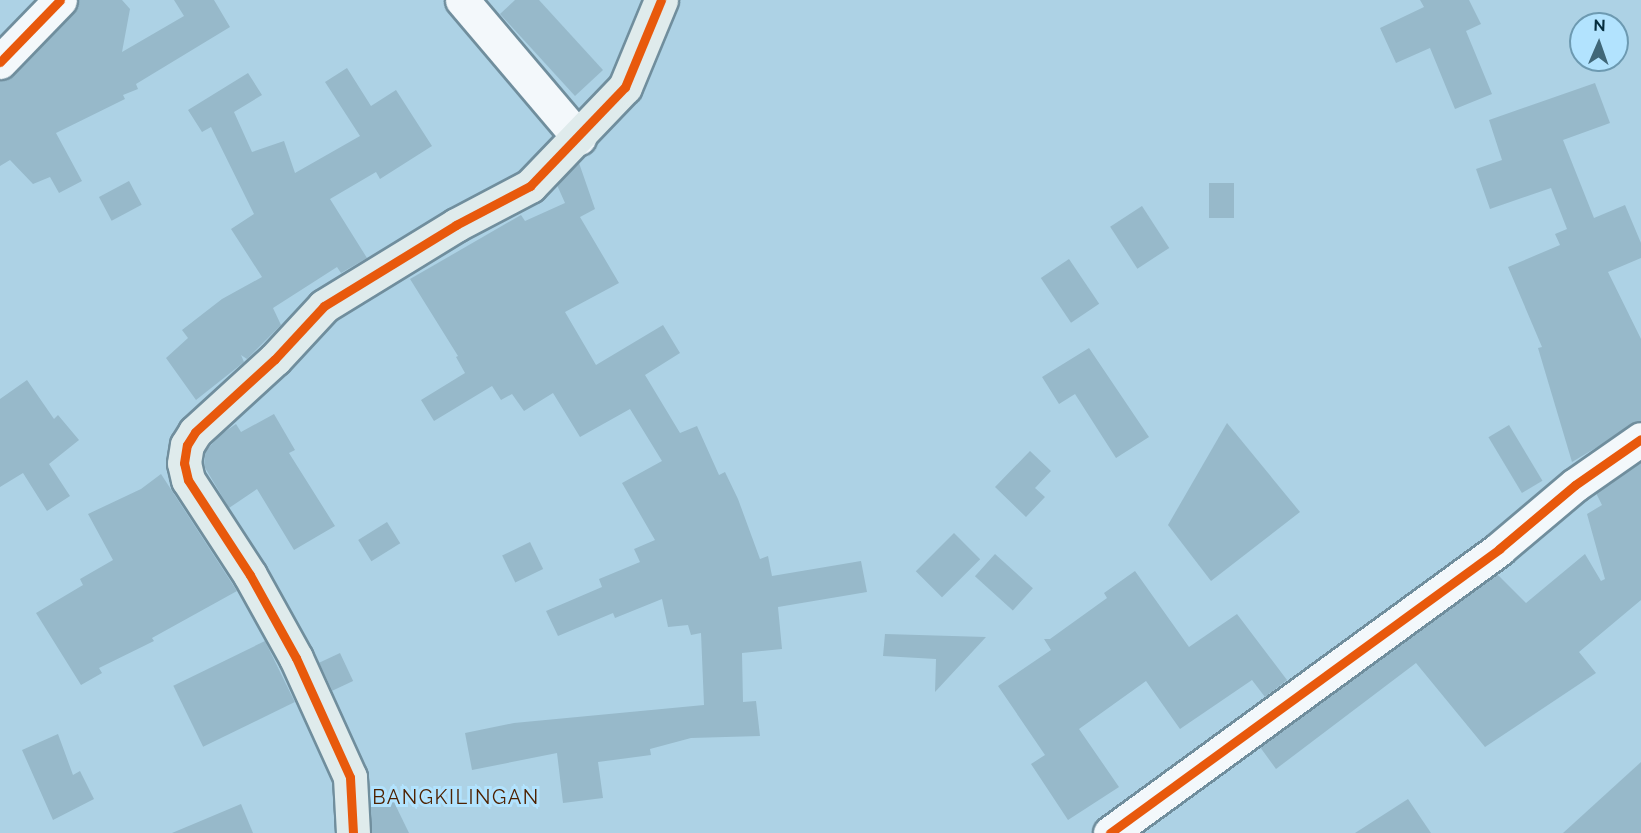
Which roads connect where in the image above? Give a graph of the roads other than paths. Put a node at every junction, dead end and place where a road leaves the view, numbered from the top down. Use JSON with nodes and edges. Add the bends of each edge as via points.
{"nodes":[{"id":1,"x":60,"y":0,"type":"edge"},
{"id":2,"x":462,"y":0,"type":"edge"},
{"id":3,"x":661,"y":0,"type":"edge"},
{"id":4,"x":0,"y":62,"type":"edge"},
{"id":5,"x":579,"y":138,"type":"junction"},
{"id":6,"x":1641,"y":439,"type":"edge"},
{"id":7,"x":353,"y":833,"type":"edge"},
{"id":8,"x":1110,"y":833,"type":"edge"}],
"edges":[{"from":1,"to":4,"type":"street"},
{"from":2,"to":5,"type":"street"},
{"from":3,"to":5,"type":"street","via":[[625,87]]},
{"from":5,"to":7,"type":"street","via":[[530,186],[456,225],[324,306],[186,445],[184,463],[188,480],[250,575],[296,657],[350,777]]},
{"from":6,"to":8,"type":"street","via":[[1575,485],[1499,549]]}]}
